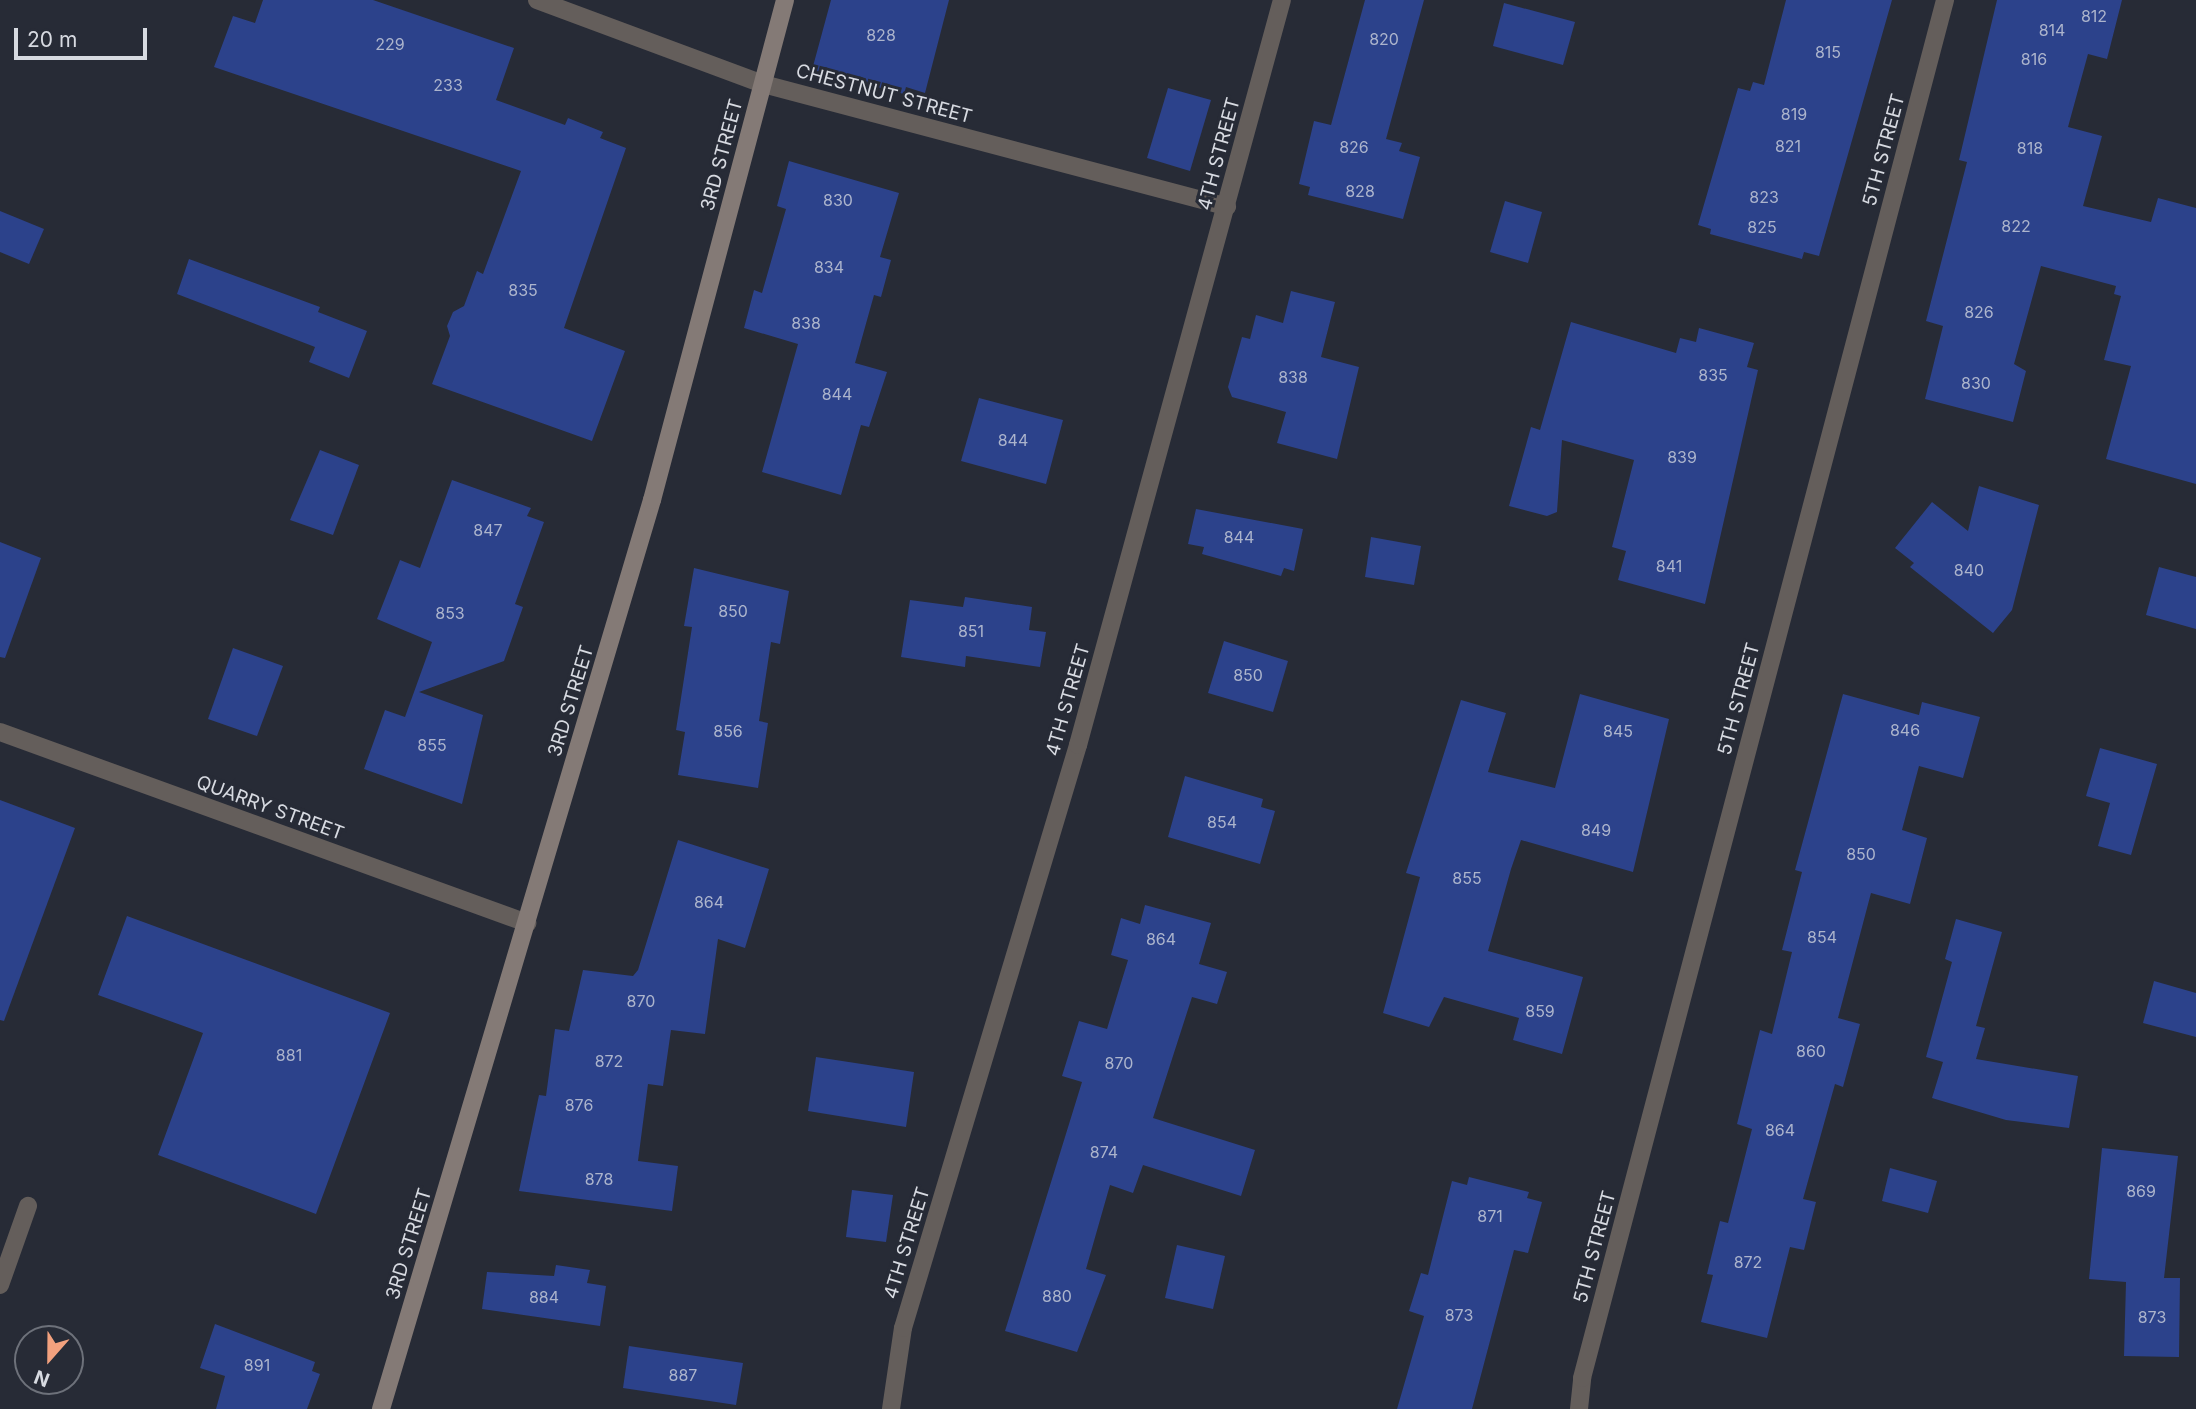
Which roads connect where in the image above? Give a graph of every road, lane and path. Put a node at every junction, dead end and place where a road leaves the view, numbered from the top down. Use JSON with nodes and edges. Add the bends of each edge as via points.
{"nodes":[{"id":1,"x":537,"y":0,"type":"edge"},
{"id":2,"x":785,"y":0,"type":"edge"},
{"id":3,"x":1282,"y":0,"type":"edge"},
{"id":4,"x":1945,"y":0,"type":"edge"},
{"id":5,"x":763,"y":84,"type":"junction"},
{"id":6,"x":1227,"y":206,"type":"junction"},
{"id":7,"x":0,"y":732,"type":"edge"},
{"id":8,"x":527,"y":923,"type":"junction"},
{"id":9,"x":28,"y":1206,"type":"dead end"},
{"id":10,"x":0,"y":1284,"type":"edge"},
{"id":11,"x":381,"y":1409,"type":"edge"},
{"id":12,"x":891,"y":1409,"type":"edge"},
{"id":13,"x":1579,"y":1409,"type":"edge"}],
"edges":[{"from":1,"to":5,"type":"street","name":"CHESTNUT STREET"},
{"from":2,"to":5,"type":"main road","name":"3RD STREET"},
{"from":3,"to":6,"type":"street","name":"4TH STREET"},
{"from":4,"to":13,"type":"street","name":"5TH STREET","via":[[1589,1352]]},
{"from":5,"to":6,"type":"street","name":"CHESTNUT STREET"},
{"from":5,"to":8,"type":"main road","name":"3RD STREET","via":[[652,500]]},
{"from":6,"to":12,"type":"street","name":"4TH STREET","via":[[1078,745],[903,1328]]},
{"from":7,"to":8,"type":"street","name":"QUARRY STREET"},
{"from":8,"to":11,"type":"main road","name":"3RD STREET"},
{"from":9,"to":10,"type":"street"}]}
